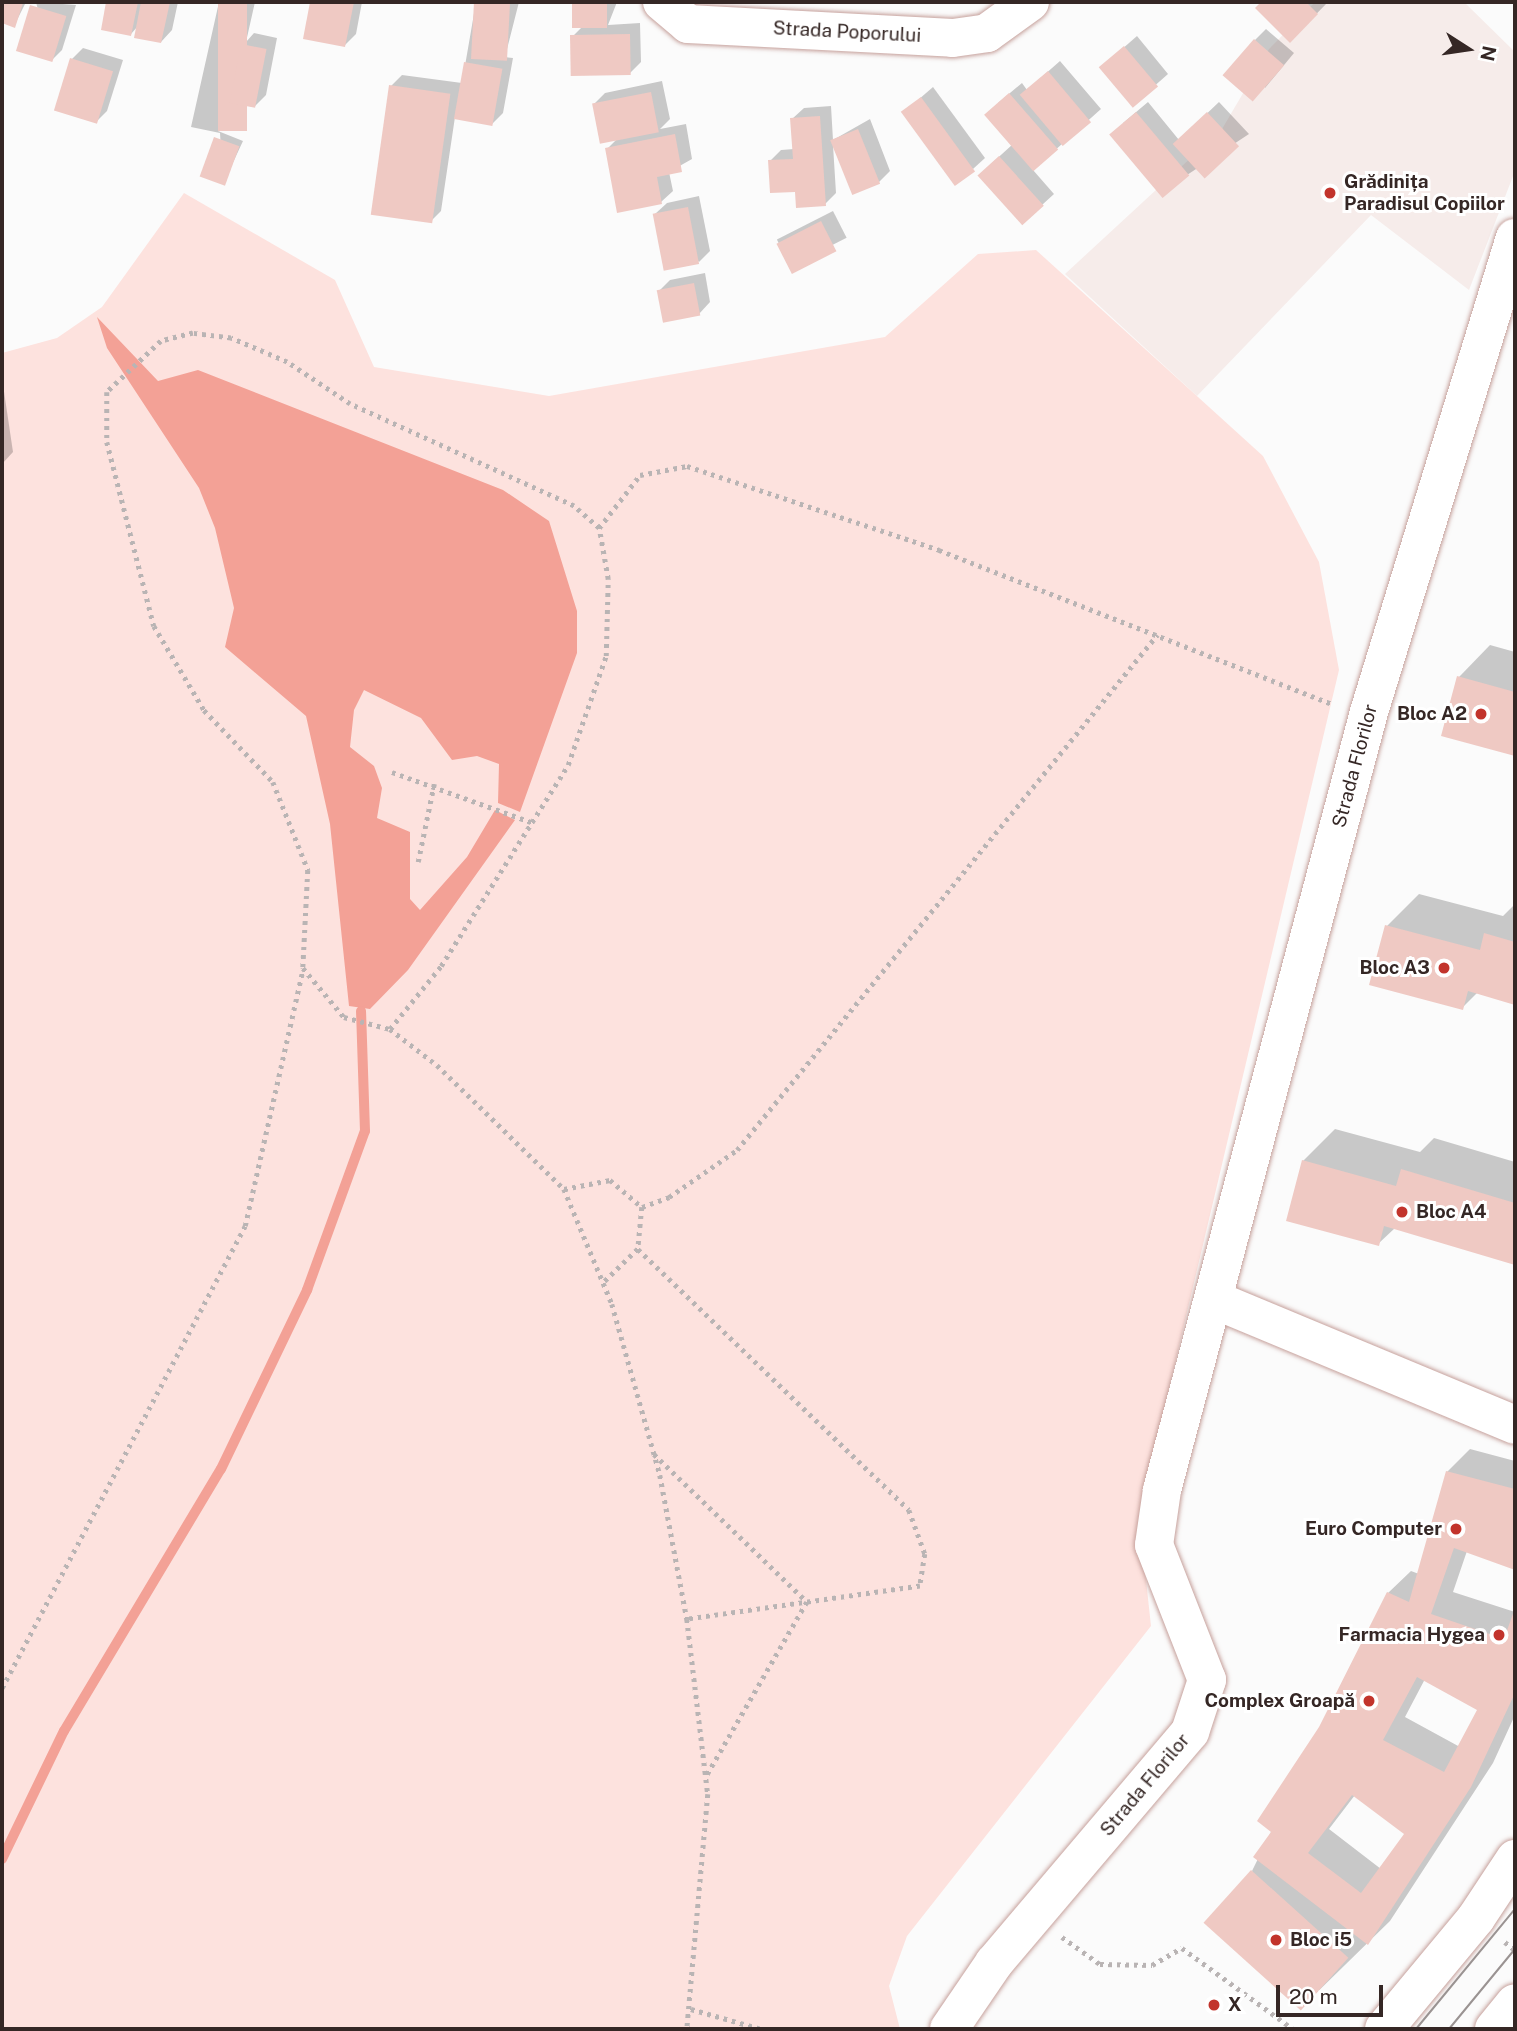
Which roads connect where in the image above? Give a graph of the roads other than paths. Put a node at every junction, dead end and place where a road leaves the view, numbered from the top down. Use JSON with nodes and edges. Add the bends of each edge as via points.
{"nodes":[{"id":1,"x":662,"y":2,"type":"edge"},
{"id":2,"x":1030,"y":2,"type":"edge"},
{"id":3,"x":1515,"y":238,"type":"edge"},
{"id":4,"x":1215,"y":1300,"type":"junction"},
{"id":5,"x":1515,"y":1425,"type":"edge"},
{"id":6,"x":1515,"y":1859,"type":"edge"},
{"id":7,"x":1515,"y":2003,"type":"edge"},
{"id":8,"x":949,"y":2029,"type":"edge"},
{"id":9,"x":1384,"y":2029,"type":"edge"},
{"id":10,"x":1494,"y":2029,"type":"edge"}],
"edges":[{"from":1,"to":2,"type":"street","name":"Strada Poporului","via":[[688,24],[953,38],[987,33]]},
{"from":3,"to":4,"type":"street","name":"Strada Florilor","via":[[1369,712]]},
{"from":4,"to":5,"type":"street"},
{"from":4,"to":8,"type":"street","name":"Strada Florilor","via":[[1162,1490],[1154,1545],[1207,1680],[1190,1732],[1034,1917]]},
{"from":6,"to":9,"type":"street"},
{"from":7,"to":10,"type":"street"}]}
